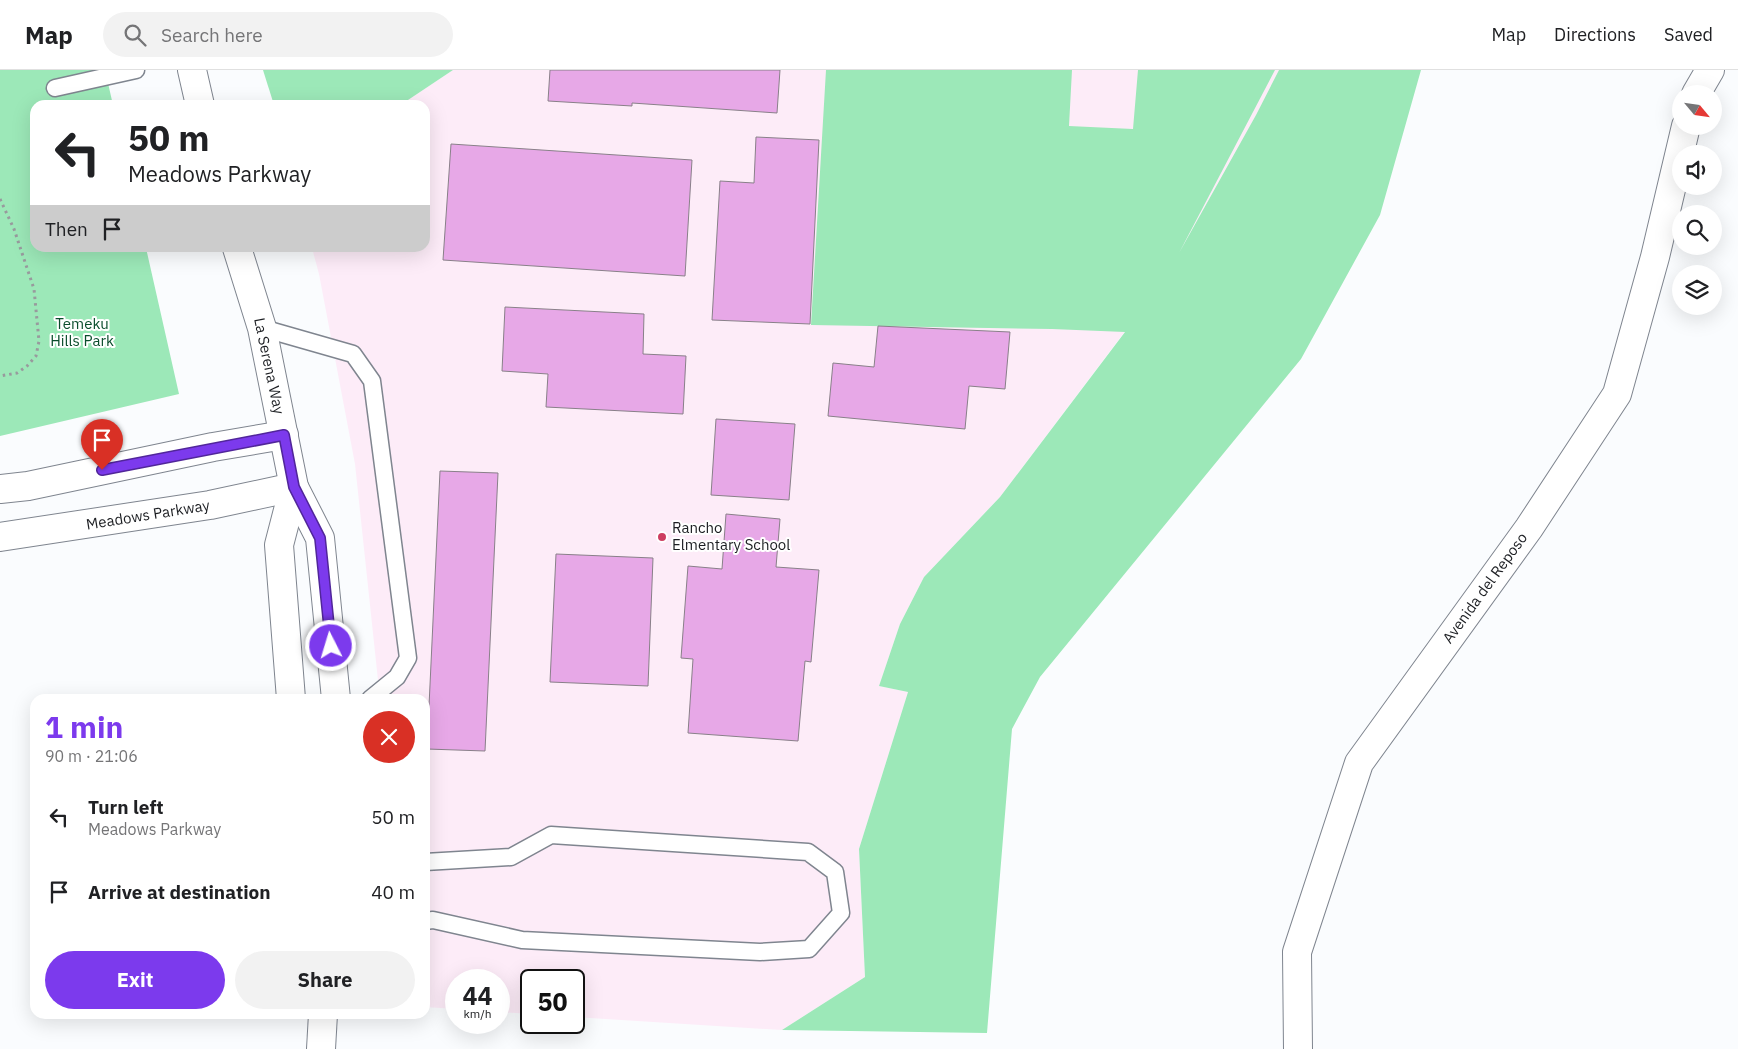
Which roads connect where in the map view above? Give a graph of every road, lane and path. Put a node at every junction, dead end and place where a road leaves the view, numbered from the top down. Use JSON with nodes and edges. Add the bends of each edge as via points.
{"nodes":[{"id":1,"x":136,"y":70,"type":"edge"},
{"id":2,"x":192,"y":70,"type":"edge"},
{"id":3,"x":1710,"y":70,"type":"edge"},
{"id":4,"x":1701,"y":85,"type":"edge"},
{"id":5,"x":55,"y":88,"type":"dead end"},
{"id":6,"x":199,"y":100,"type":"edge"},
{"id":7,"x":1684,"y":135,"type":"edge"},
{"id":8,"x":0,"y":199,"type":"edge"},
{"id":9,"x":238,"y":252,"type":"edge"},
{"id":10,"x":262,"y":328,"type":"junction"},
{"id":11,"x":0,"y":376,"type":"edge"},
{"id":12,"x":284,"y":435,"type":"junction"},
{"id":13,"x":294,"y":487,"type":"junction"},
{"id":14,"x":0,"y":489,"type":"edge"},
{"id":15,"x":0,"y":537,"type":"edge"},
{"id":16,"x":291,"y":694,"type":"edge"},
{"id":17,"x":336,"y":694,"type":"edge"},
{"id":18,"x":376,"y":694,"type":"edge"},
{"id":19,"x":430,"y":862,"type":"edge"},
{"id":20,"x":430,"y":920,"type":"edge"},
{"id":21,"x":323,"y":1019,"type":"edge"},
{"id":22,"x":321,"y":1049,"type":"edge"},
{"id":23,"x":1298,"y":1049,"type":"edge"}],
"edges":[{"from":1,"to":5,"type":"lane"},
{"from":2,"to":6,"type":"main road"},
{"from":3,"to":4,"type":"main road"},
{"from":7,"to":23,"type":"main road","name":"Avenida del Reposo","via":[[1655,257],[1617,394],[1529,528],[1359,763],[1298,952]]},
{"from":8,"to":11,"type":"path","via":[[34,289],[39,341],[36,356],[27,366],[17,373]]},
{"from":9,"to":10,"type":"main road","name":"La Serena Way"},
{"from":10,"to":12,"type":"main road","name":"La Serena Way"},
{"from":10,"to":18,"type":"lane","via":[[353,354],[372,381],[408,658],[397,677]]},
{"from":12,"to":13,"type":"main road","name":"La Serena Way"},
{"from":12,"to":14,"type":"main road"},
{"from":13,"to":15,"type":"main road","name":"Meadows Parkway","via":[[210,506]]},
{"from":13,"to":16,"type":"main road","name":"La Serena Way","via":[[279,545]]},
{"from":13,"to":17,"type":"main road","name":"La Serena Way","via":[[320,538]]},
{"from":19,"to":20,"type":"lane","via":[[511,857],[551,835],[808,852],[835,872],[841,913],[810,949],[760,952],[522,940]]},
{"from":21,"to":22,"type":"main road"}]}
